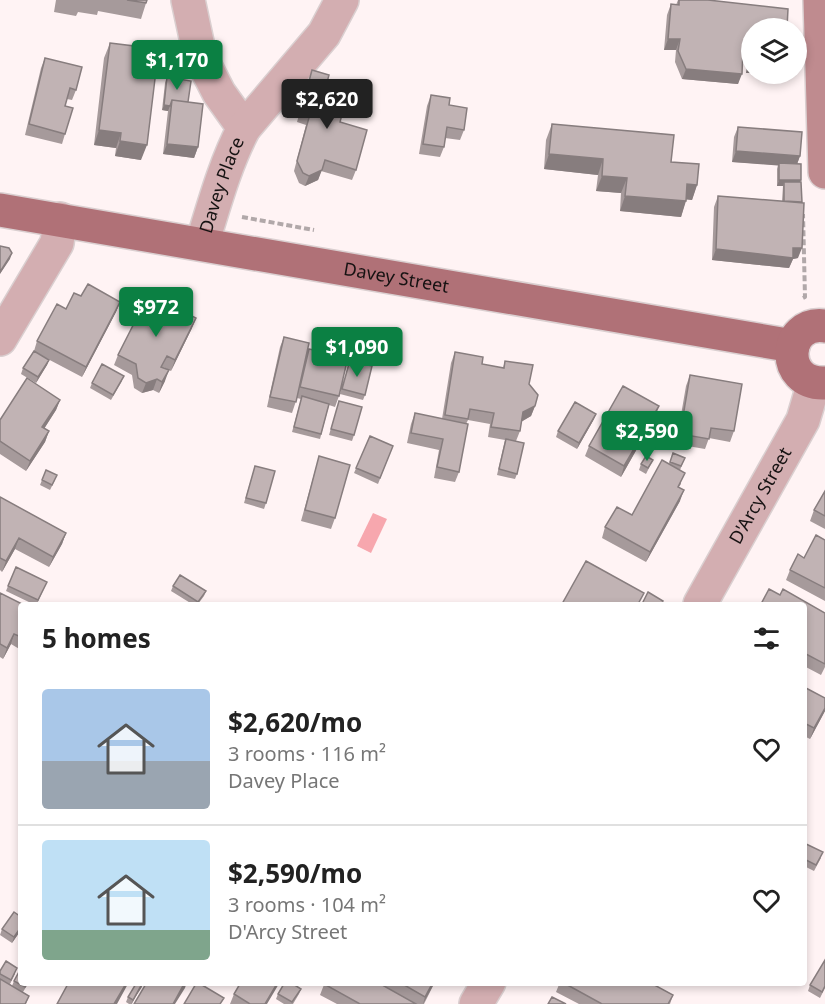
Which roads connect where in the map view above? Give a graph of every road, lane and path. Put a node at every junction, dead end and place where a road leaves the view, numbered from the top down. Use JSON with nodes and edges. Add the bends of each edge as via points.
{"nodes":[{"id":1,"x":188,"y":0,"type":"edge"},
{"id":2,"x":342,"y":0,"type":"edge"},
{"id":3,"x":820,"y":0,"type":"edge"},
{"id":4,"x":244,"y":128,"type":"junction"},
{"id":5,"x":825,"y":172,"type":"edge"},
{"id":6,"x":0,"y":210,"type":"edge"},
{"id":7,"x":60,"y":219,"type":"junction"},
{"id":8,"x":202,"y":244,"type":"junction"},
{"id":9,"x":825,"y":326,"type":"edge"},
{"id":10,"x":0,"y":339,"type":"edge"},
{"id":11,"x":793,"y":346,"type":"junction"},
{"id":12,"x":820,"y":383,"type":"edge"},
{"id":13,"x":701,"y":602,"type":"edge"},
{"id":14,"x":487,"y":986,"type":"edge"},
{"id":15,"x":477,"y":1004,"type":"edge"}],
"edges":[{"from":1,"to":4,"type":"street","name":"Davey Place","via":[[200,56],[219,93]]},
{"from":2,"to":4,"type":"street","name":"Davey Place","via":[[324,34]]},
{"from":3,"to":5,"type":"street"},
{"from":4,"to":8,"type":"street","name":"Davey Place","via":[[219,188]]},
{"from":6,"to":7,"type":"main road","name":"Davey Street"},
{"from":7,"to":8,"type":"main road","name":"Davey Street"},
{"from":7,"to":10,"type":"street","via":[[57,243]]},
{"from":8,"to":11,"type":"main road","name":"Davey Street"},
{"from":9,"to":11,"type":"main road","via":[[803,331]]},
{"from":11,"to":12,"type":"main road","via":[[791,355],[798,373],[806,380]]},
{"from":12,"to":13,"type":"street","name":"D'Arcy Street"},
{"from":14,"to":15,"type":"street"}]}
